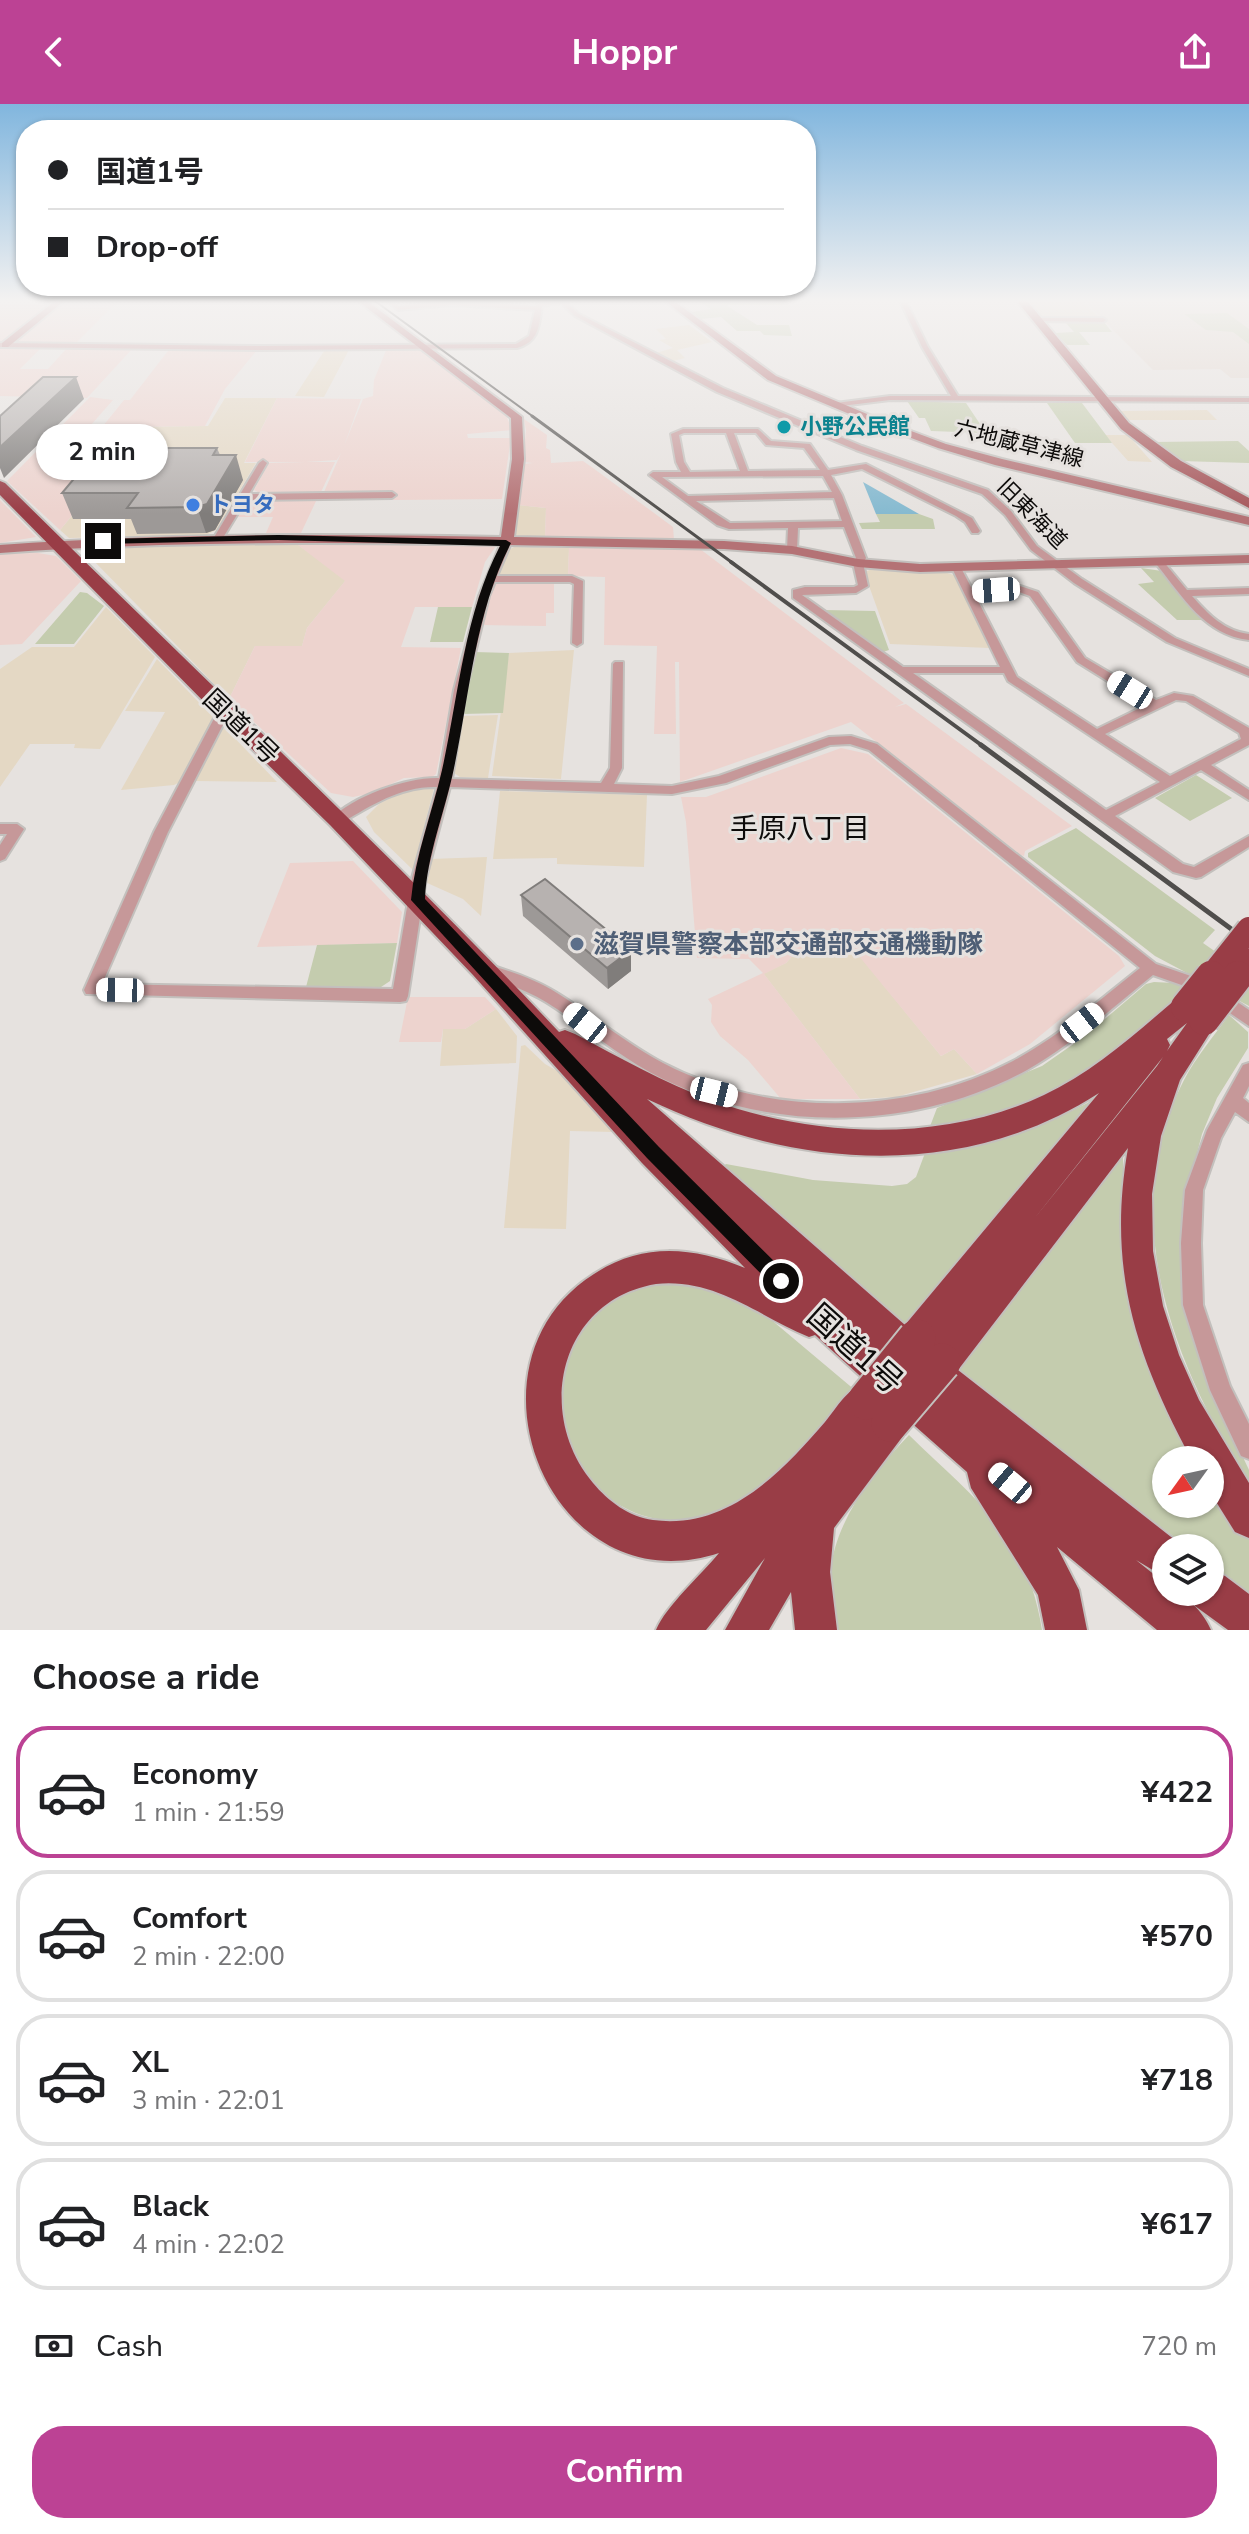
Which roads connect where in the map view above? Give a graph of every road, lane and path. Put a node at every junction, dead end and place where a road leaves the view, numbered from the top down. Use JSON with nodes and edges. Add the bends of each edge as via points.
{"nodes":[{"id":1,"x":457,"y":372,"type":"edge"},
{"id":2,"x":686,"y":372,"type":"edge"},
{"id":3,"x":764,"y":372,"type":"edge"},
{"id":4,"x":940,"y":372,"type":"edge"},
{"id":5,"x":1080,"y":372,"type":"edge"},
{"id":6,"x":957,"y":400,"type":"junction"},
{"id":7,"x":1103,"y":400,"type":"junction"},
{"id":8,"x":1249,"y":400,"type":"edge"},
{"id":9,"x":836,"y":405,"type":"junction"},
{"id":10,"x":729,"y":431,"type":"junction"},
{"id":11,"x":263,"y":463,"type":"dead end"},
{"id":12,"x":744,"y":472,"type":"junction"},
{"id":13,"x":686,"y":473,"type":"junction"},
{"id":14,"x":826,"y":473,"type":"junction"},
{"id":15,"x":0,"y":486,"type":"edge"},
{"id":16,"x":392,"y":495,"type":"dead end"},
{"id":17,"x":838,"y":495,"type":"junction"},
{"id":18,"x":244,"y":497,"type":"junction"},
{"id":19,"x":685,"y":499,"type":"junction"},
{"id":20,"x":1249,"y":504,"type":"edge"},
{"id":21,"x":1249,"y":521,"type":"edge"},
{"id":22,"x":849,"y":524,"type":"junction"},
{"id":23,"x":793,"y":525,"type":"junction"},
{"id":24,"x":975,"y":531,"type":"dead end"},
{"id":25,"x":218,"y":539,"type":"junction"},
{"id":26,"x":506,"y":543,"type":"junction"},
{"id":27,"x":60,"y":545,"type":"junction"},
{"id":28,"x":0,"y":549,"type":"edge"},
{"id":29,"x":792,"y":550,"type":"junction"},
{"id":30,"x":1249,"y":559,"type":"edge"},
{"id":31,"x":858,"y":563,"type":"junction"},
{"id":32,"x":1160,"y":563,"type":"junction"},
{"id":33,"x":1054,"y":564,"type":"junction"},
{"id":34,"x":957,"y":568,"type":"junction"},
{"id":35,"x":490,"y":579,"type":"junction"},
{"id":36,"x":1249,"y":591,"type":"edge"},
{"id":37,"x":971,"y":592,"type":"junction"},
{"id":38,"x":1187,"y":593,"type":"junction"},
{"id":39,"x":1249,"y":637,"type":"edge"},
{"id":40,"x":577,"y":643,"type":"dead end"},
{"id":41,"x":619,"y":664,"type":"dead end"},
{"id":42,"x":900,"y":670,"type":"junction"},
{"id":43,"x":1007,"y":670,"type":"junction"},
{"id":44,"x":1249,"y":673,"type":"edge"},
{"id":45,"x":1155,"y":705,"type":"junction"},
{"id":46,"x":224,"y":711,"type":"junction"},
{"id":47,"x":1096,"y":734,"type":"junction"},
{"id":48,"x":1202,"y":765,"type":"junction"},
{"id":49,"x":442,"y":782,"type":"junction"},
{"id":50,"x":1169,"y":782,"type":"junction"},
{"id":51,"x":605,"y":788,"type":"junction"},
{"id":52,"x":1249,"y":796,"type":"edge"},
{"id":53,"x":1105,"y":816,"type":"junction"},
{"id":54,"x":338,"y":819,"type":"junction"},
{"id":55,"x":0,"y":829,"type":"edge"},
{"id":56,"x":1249,"y":841,"type":"edge"},
{"id":57,"x":0,"y":856,"type":"edge"},
{"id":58,"x":418,"y":900,"type":"junction"},
{"id":59,"x":1249,"y":929,"type":"edge"},
{"id":60,"x":1249,"y":961,"type":"edge"},
{"id":61,"x":482,"y":968,"type":"junction"},
{"id":62,"x":1151,"y":968,"type":"junction"},
{"id":63,"x":1195,"y":1014,"type":"junction"},
{"id":64,"x":1249,"y":1019,"type":"edge"},
{"id":65,"x":565,"y":1042,"type":"junction"},
{"id":66,"x":1249,"y":1070,"type":"edge"},
{"id":67,"x":1167,"y":1075,"type":"junction"},
{"id":68,"x":1233,"y":1100,"type":"junction"},
{"id":69,"x":1249,"y":1114,"type":"edge"},
{"id":70,"x":930,"y":1350,"type":"junction"},
{"id":71,"x":877,"y":1398,"type":"junction"},
{"id":72,"x":1249,"y":1448,"type":"edge"},
{"id":73,"x":968,"y":1449,"type":"junction"},
{"id":74,"x":825,"y":1476,"type":"junction"},
{"id":75,"x":1249,"y":1518,"type":"edge"},
{"id":76,"x":1152,"y":1547,"type":"edge"},
{"id":77,"x":1224,"y":1601,"type":"edge"},
{"id":78,"x":1249,"y":1620,"type":"edge"},
{"id":79,"x":677,"y":1630,"type":"edge"},
{"id":80,"x":746,"y":1630,"type":"edge"},
{"id":81,"x":816,"y":1630,"type":"edge"},
{"id":82,"x":1066,"y":1630,"type":"edge"},
{"id":83,"x":1190,"y":1630,"type":"edge"}],
"edges":[{"from":1,"to":26,"type":"street","via":[[518,422]]},
{"from":2,"to":33,"type":"street","name":"旧東海道","via":[[859,448],[985,492]]},
{"from":3,"to":9,"type":"street","name":"六地蔵草津線"},
{"from":4,"to":6,"type":"street"},
{"from":5,"to":7,"type":"main road"},
{"from":6,"to":7,"type":"street"},
{"from":6,"to":9,"type":"street","via":[[890,398]]},
{"from":7,"to":8,"type":"street"},
{"from":7,"to":20,"type":"main road","via":[[1148,445]]},
{"from":9,"to":21,"type":"street","name":"六地蔵草津線","via":[[969,454]]},
{"from":10,"to":12,"type":"street"},
{"from":10,"to":13,"type":"street","via":[[675,434]]},
{"from":10,"to":14,"type":"street","via":[[758,431],[776,445],[802,444]]},
{"from":11,"to":18,"type":"street"},
{"from":12,"to":13,"type":"street"},
{"from":12,"to":14,"type":"street"},
{"from":13,"to":19,"type":"street","via":[[653,475]]},
{"from":14,"to":17,"type":"street"},
{"from":14,"to":24,"type":"street","via":[[868,467],[959,514]]},
{"from":15,"to":27,"type":"highway","name":"国道1号"},
{"from":16,"to":18,"type":"street"},
{"from":17,"to":19,"type":"street"},
{"from":17,"to":22,"type":"street"},
{"from":18,"to":25,"type":"street"},
{"from":19,"to":23,"type":"street","via":[[729,526]]},
{"from":22,"to":23,"type":"street"},
{"from":22,"to":31,"type":"street","via":[[861,558]]},
{"from":23,"to":29,"type":"street"},
{"from":25,"to":26,"type":"street"},
{"from":25,"to":27,"type":"street"},
{"from":26,"to":29,"type":"street"},
{"from":26,"to":35,"type":"street"},
{"from":27,"to":28,"type":"street"},
{"from":27,"to":46,"type":"highway","name":"国道1号"},
{"from":29,"to":31,"type":"street"},
{"from":30,"to":32,"type":"street"},
{"from":31,"to":34,"type":"street"},
{"from":31,"to":42,"type":"street","via":[[863,586],[856,590],[805,590],[797,596]]},
{"from":32,"to":33,"type":"street"},
{"from":32,"to":38,"type":"street"},
{"from":33,"to":34,"type":"street"},
{"from":33,"to":44,"type":"street","name":"旧東海道","via":[[1171,640]]},
{"from":34,"to":37,"type":"street"},
{"from":35,"to":40,"type":"street","via":[[579,583]]},
{"from":35,"to":49,"type":"street"},
{"from":36,"to":38,"type":"street"},
{"from":37,"to":43,"type":"street"},
{"from":37,"to":45,"type":"street","via":[[1029,591],[1081,660]]},
{"from":38,"to":39,"type":"street","via":[[1220,631]]},
{"from":41,"to":51,"type":"street","via":[[616,768]]},
{"from":42,"to":43,"type":"street"},
{"from":42,"to":53,"type":"street"},
{"from":43,"to":47,"type":"street","via":[[1012,679]]},
{"from":45,"to":47,"type":"street"},
{"from":45,"to":48,"type":"street","via":[[1174,696],[1189,698],[1245,731],[1247,741]]},
{"from":46,"to":54,"type":"highway","name":"国道1号"},
{"from":46,"to":58,"type":"street","via":[[161,832],[92,990],[400,996]]},
{"from":47,"to":50,"type":"street"},
{"from":48,"to":50,"type":"street"},
{"from":48,"to":52,"type":"street"},
{"from":49,"to":51,"type":"street"},
{"from":49,"to":54,"type":"street","via":[[399,786]]},
{"from":49,"to":58,"type":"street"},
{"from":50,"to":53,"type":"street"},
{"from":51,"to":62,"type":"street","via":[[672,790],[702,785],[829,741],[863,743]]},
{"from":53,"to":56,"type":"street","via":[[1178,868],[1196,873]]},
{"from":54,"to":58,"type":"highway","name":"国道1号"},
{"from":55,"to":57,"type":"street","via":[[17,829]]},
{"from":58,"to":61,"type":"highway","name":"国道1号"},
{"from":59,"to":63,"type":"highway","bridge":true},
{"from":60,"to":63,"type":"highway","bridge":true},
{"from":61,"to":62,"type":"street","via":[[554,998],[615,1045],[686,1081],[779,1109],[919,1104],[1017,1068]]},
{"from":61,"to":65,"type":"highway","name":"国道1号"},
{"from":61,"to":71,"type":"highway","name":"国道1号"},
{"from":62,"to":64,"type":"street","via":[[1202,986]]},
{"from":63,"to":65,"type":"highway","via":[[1055,1104],[975,1133],[920,1140],[849,1142],[756,1128],[668,1096]]},
{"from":63,"to":67,"type":"highway"},
{"from":63,"to":70,"type":"highway"},
{"from":65,"to":76,"type":"highway","name":"国道1号","via":[[889,1338]]},
{"from":66,"to":68,"type":"street"},
{"from":67,"to":70,"type":"highway"},
{"from":67,"to":75,"type":"highway","via":[[1136,1173],[1135,1253],[1143,1300],[1185,1412]]},
{"from":68,"to":69,"type":"street"},
{"from":68,"to":72,"type":"street","via":[[1213,1136],[1194,1190],[1193,1305],[1221,1390]]},
{"from":70,"to":71,"type":"highway","bridge":true},
{"from":71,"to":73,"type":"highway","name":"国道1号"},
{"from":71,"to":74,"type":"highway"},
{"from":71,"to":74,"type":"highway","via":[[807,1319],[735,1281],[680,1266],[651,1268],[605,1283],[563,1323],[543,1374],[547,1442],[582,1503],[609,1525],[642,1539],[675,1542],[705,1537]]},
{"from":73,"to":82,"type":"highway","via":[[1058,1590]]},
{"from":73,"to":83,"type":"highway","name":"国道1号"},
{"from":74,"to":79,"type":"highway"},
{"from":74,"to":80,"type":"highway","via":[[800,1537]]},
{"from":74,"to":81,"type":"highway","via":[[811,1558]]},
{"from":77,"to":78,"type":"highway"}]}
